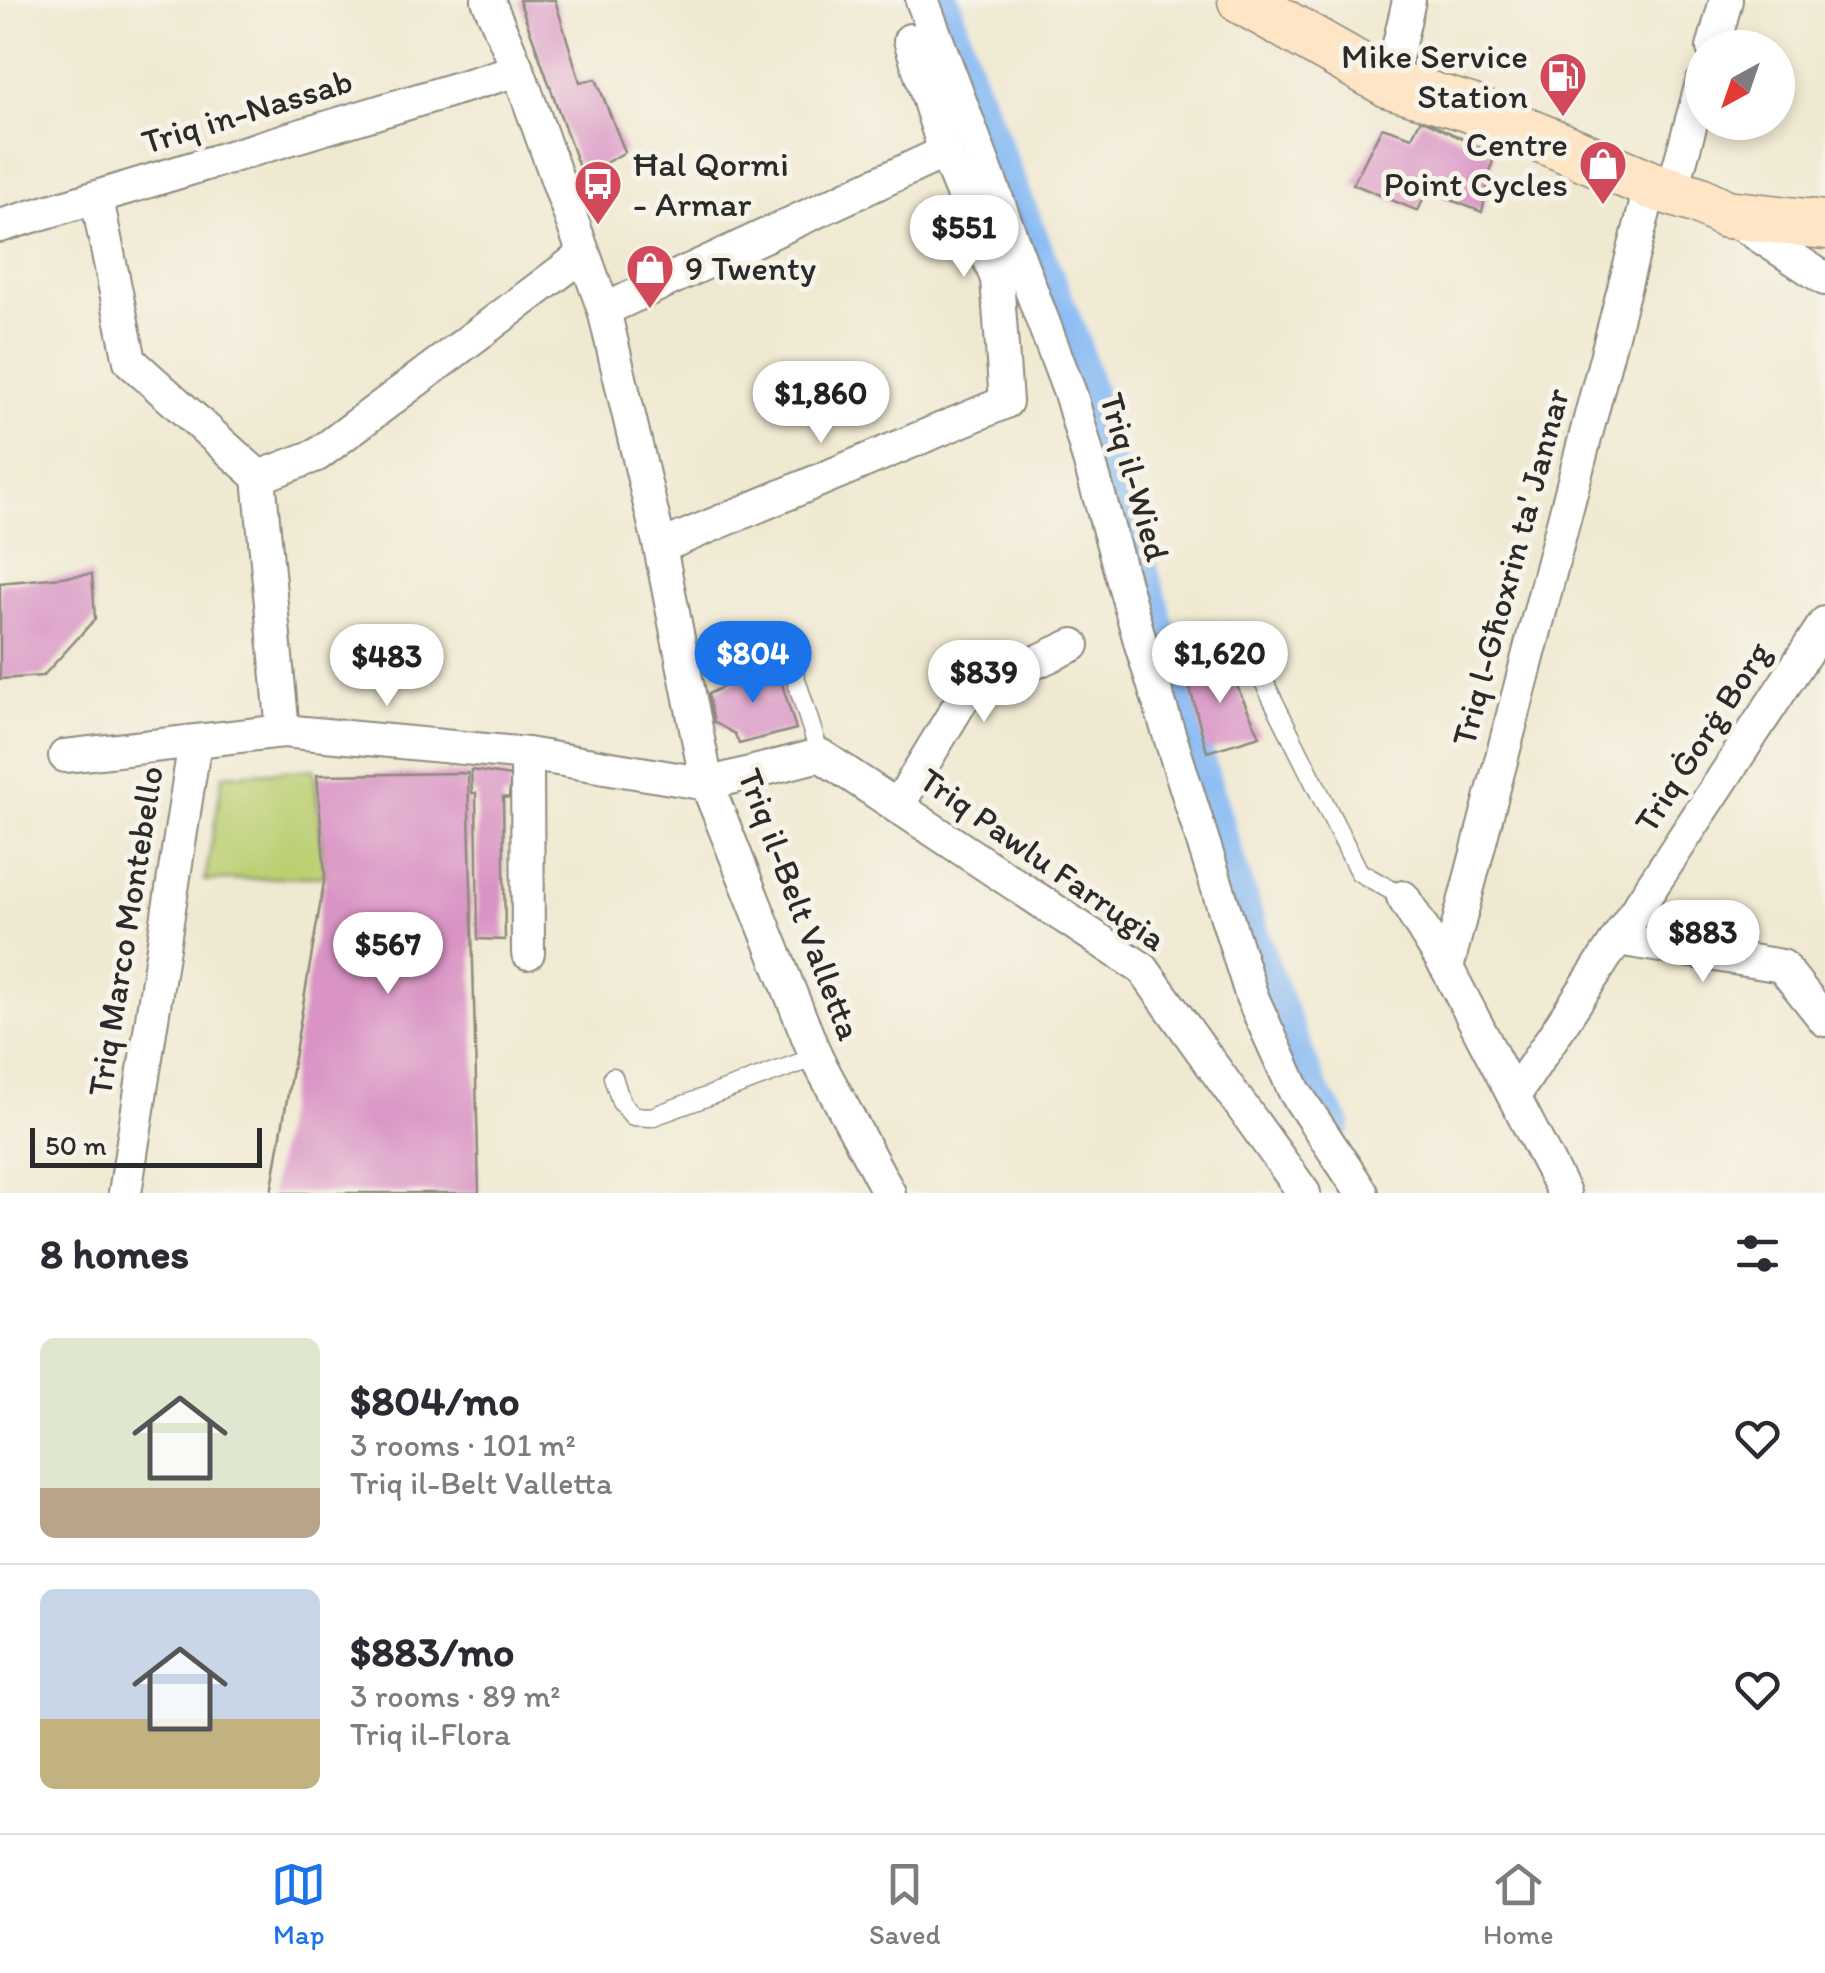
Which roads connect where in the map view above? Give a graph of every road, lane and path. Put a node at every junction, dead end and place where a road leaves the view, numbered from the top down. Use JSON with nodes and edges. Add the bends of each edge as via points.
{"nodes":[{"id":1,"x":488,"y":0,"type":"edge"},
{"id":2,"x":922,"y":0,"type":"edge"},
{"id":3,"x":1242,"y":0,"type":"edge"},
{"id":4,"x":1409,"y":0,"type":"edge"},
{"id":5,"x":1726,"y":0,"type":"edge"},
{"id":6,"x":1718,"y":30,"type":"edge"},
{"id":7,"x":910,"y":40,"type":"dead end"},
{"id":8,"x":518,"y":70,"type":"junction"},
{"id":9,"x":1390,"y":84,"type":"junction"},
{"id":10,"x":1685,"y":127,"type":"edge"},
{"id":11,"x":945,"y":152,"type":"junction"},
{"id":12,"x":1661,"y":189,"type":"junction"},
{"id":13,"x":96,"y":199,"type":"junction"},
{"id":14,"x":1726,"y":214,"type":"junction"},
{"id":15,"x":1825,"y":225,"type":"edge"},
{"id":16,"x":0,"y":226,"type":"edge"},
{"id":17,"x":583,"y":255,"type":"junction"},
{"id":18,"x":1825,"y":278,"type":"edge"},
{"id":19,"x":604,"y":310,"type":"junction"},
{"id":20,"x":259,"y":477,"type":"junction"},
{"id":21,"x":660,"y":547,"type":"junction"},
{"id":22,"x":1825,"y":623,"type":"edge"},
{"id":23,"x":1246,"y":644,"type":"dead end"},
{"id":24,"x":1073,"y":645,"type":"dead end"},
{"id":25,"x":794,"y":673,"type":"dead end"},
{"id":26,"x":283,"y":731,"type":"junction"},
{"id":27,"x":194,"y":741,"type":"junction"},
{"id":28,"x":527,"y":754,"type":"junction"},
{"id":29,"x":820,"y":755,"type":"junction"},
{"id":30,"x":65,"y":756,"type":"dead end"},
{"id":31,"x":707,"y":784,"type":"junction"},
{"id":32,"x":897,"y":807,"type":"junction"},
{"id":33,"x":1403,"y":897,"type":"joint"},
{"id":34,"x":1618,"y":939,"type":"junction"},
{"id":35,"x":528,"y":953,"type":"dead end"},
{"id":36,"x":1447,"y":968,"type":"junction"},
{"id":37,"x":1819,"y":1000,"type":"edge"},
{"id":38,"x":816,"y":1057,"type":"junction"},
{"id":39,"x":613,"y":1078,"type":"dead end"},
{"id":40,"x":1514,"y":1096,"type":"junction"},
{"id":41,"x":125,"y":1193,"type":"edge"},
{"id":42,"x":889,"y":1193,"type":"edge"},
{"id":43,"x":1304,"y":1193,"type":"edge"},
{"id":44,"x":1362,"y":1193,"type":"edge"},
{"id":45,"x":1564,"y":1193,"type":"edge"}],
"edges":[{"from":1,"to":8,"type":"street","name":"Triq il-Belt Valletta"},
{"from":2,"to":44,"type":"street","name":"Triq il-Wied","via":[[1072,396],[1142,648],[1252,997],[1295,1092]]},
{"from":3,"to":9,"type":"street"},
{"from":4,"to":9,"type":"street"},
{"from":5,"to":6,"type":"street"},
{"from":7,"to":11,"type":"street"},
{"from":8,"to":13,"type":"street","name":"Triq in-Nassab"},
{"from":8,"to":17,"type":"street","name":"Triq il-Belt Valletta"},
{"from":9,"to":12,"type":"street","via":[[1470,108]]},
{"from":10,"to":12,"type":"street","name":"Triq l-Għoxrin ta' Jannar"},
{"from":11,"to":19,"type":"street"},
{"from":11,"to":21,"type":"street","via":[[997,279],[1006,402]]},
{"from":12,"to":14,"type":"street"},
{"from":12,"to":36,"type":"street","name":"Triq l-Għoxrin ta' Jannar"},
{"from":13,"to":16,"type":"street","name":"Triq in-Nassab"},
{"from":13,"to":20,"type":"street","via":[[130,360]]},
{"from":14,"to":15,"type":"street"},
{"from":14,"to":18,"type":"street"},
{"from":17,"to":19,"type":"street","name":"Triq il-Belt Valletta"},
{"from":17,"to":20,"type":"street","via":[[317,455]]},
{"from":19,"to":21,"type":"street","name":"Triq il-Belt Valletta"},
{"from":20,"to":26,"type":"street"},
{"from":21,"to":31,"type":"street","name":"Triq il-Belt Valletta"},
{"from":22,"to":34,"type":"street","name":"Triq Ġorġ Borg"},
{"from":23,"to":33,"type":"lane","via":[[1359,872]]},
{"from":24,"to":32,"type":"street","via":[[965,695]]},
{"from":25,"to":29,"type":"lane"},
{"from":26,"to":27,"type":"street"},
{"from":26,"to":28,"type":"street"},
{"from":27,"to":30,"type":"street"},
{"from":27,"to":41,"type":"street","name":"Triq Marco Montebello"},
{"from":28,"to":31,"type":"street"},
{"from":28,"to":35,"type":"street"},
{"from":29,"to":31,"type":"street"},
{"from":29,"to":32,"type":"street","name":"Triq Pawlu Farrugia"},
{"from":31,"to":38,"type":"street","name":"Triq il-Belt Valletta"},
{"from":32,"to":43,"type":"street","name":"Triq Pawlu Farrugia","via":[[1143,969]]},
{"from":33,"to":36,"type":"street"},
{"from":34,"to":37,"type":"street","via":[[1782,966]]},
{"from":34,"to":40,"type":"street","name":"Triq Ġorġ Borg"},
{"from":36,"to":40,"type":"street"},
{"from":38,"to":39,"type":"lane","via":[[651,1118],[633,1116]]},
{"from":38,"to":42,"type":"street","name":"Triq il-Belt Valletta"},
{"from":40,"to":45,"type":"street"}]}
